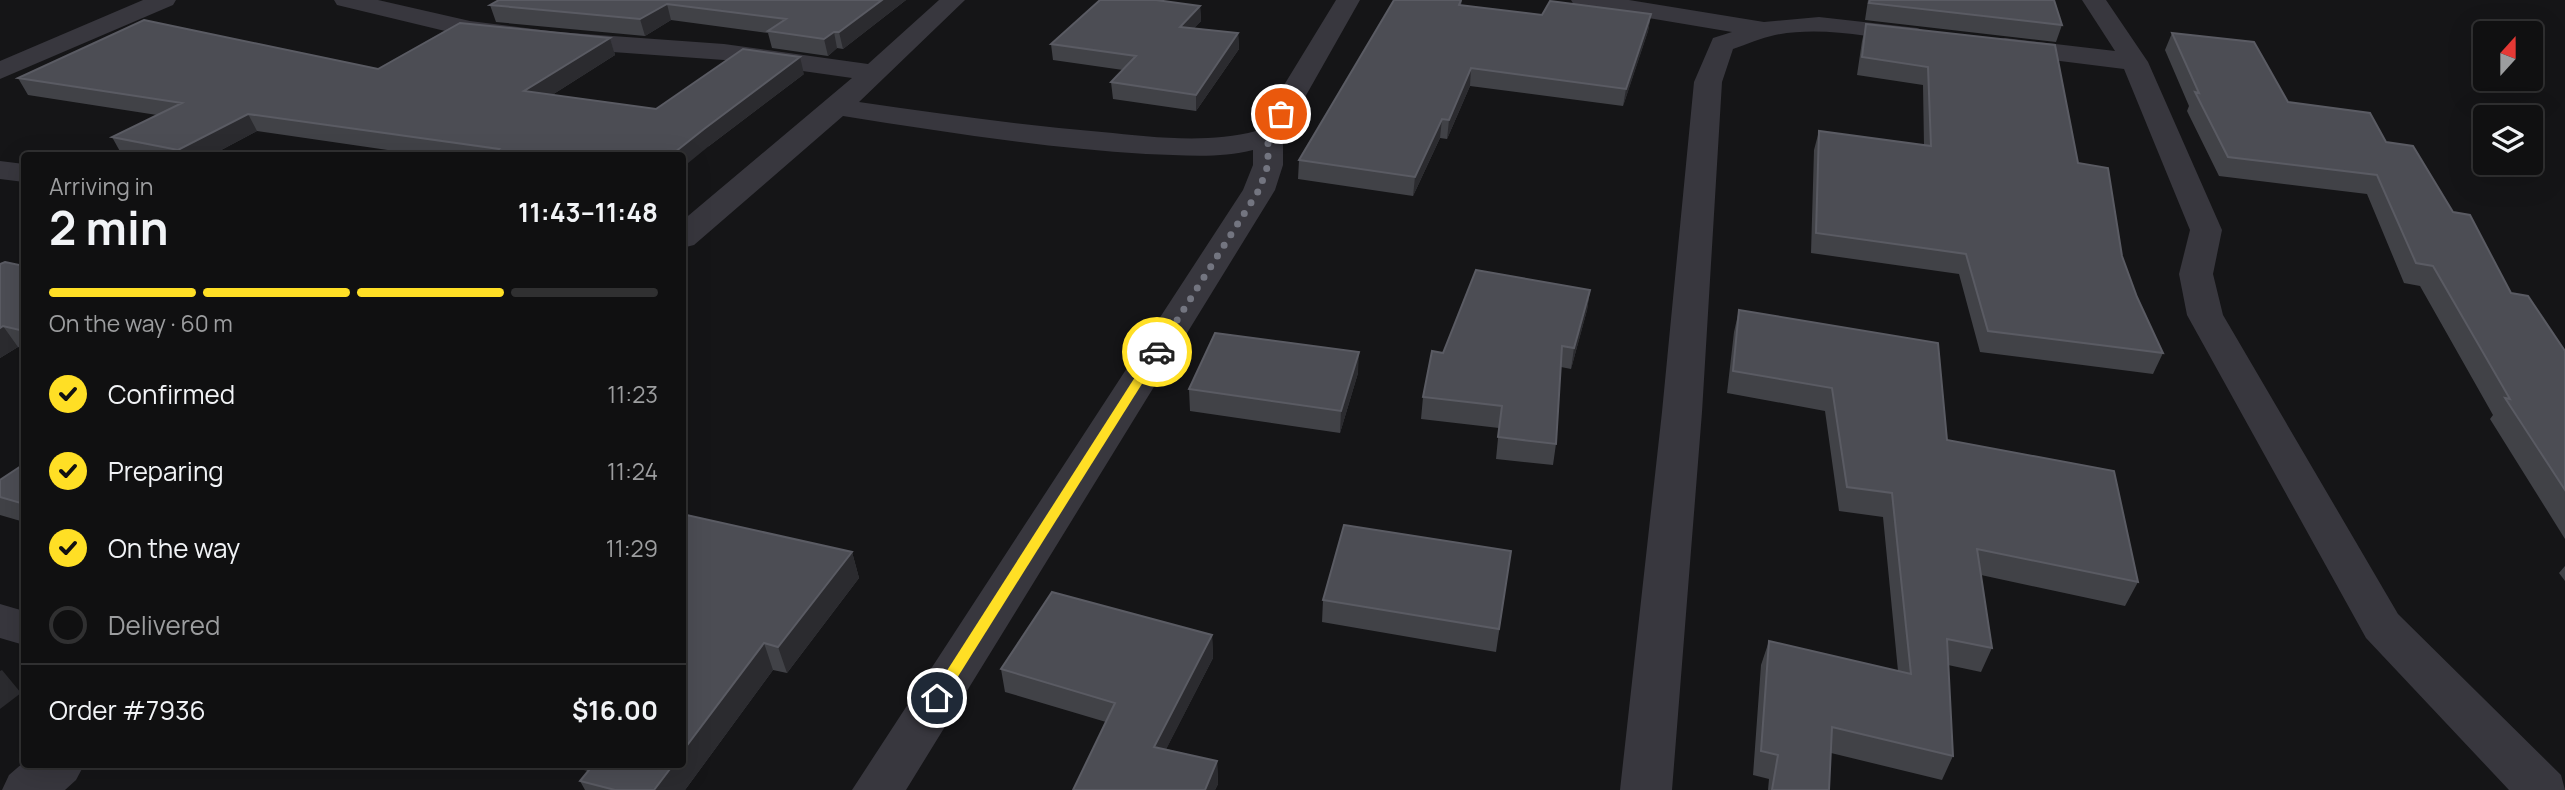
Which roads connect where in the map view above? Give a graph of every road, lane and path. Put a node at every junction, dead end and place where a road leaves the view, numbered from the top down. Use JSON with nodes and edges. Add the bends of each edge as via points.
{"nodes":[{"id":1,"x":164,"y":0,"type":"edge"},
{"id":2,"x":346,"y":0,"type":"edge"},
{"id":3,"x":953,"y":0,"type":"edge"},
{"id":4,"x":1348,"y":0,"type":"edge"},
{"id":5,"x":1583,"y":0,"type":"edge"},
{"id":6,"x":2094,"y":0,"type":"edge"},
{"id":7,"x":1765,"y":30,"type":"junction"},
{"id":8,"x":1942,"y":38,"type":"edge"},
{"id":9,"x":1984,"y":44,"type":"edge"},
{"id":10,"x":2135,"y":62,"type":"junction"},
{"id":11,"x":0,"y":71,"type":"edge"},
{"id":12,"x":874,"y":73,"type":"junction"},
{"id":13,"x":837,"y":107,"type":"junction"},
{"id":14,"x":1268,"y":136,"type":"junction"},
{"id":15,"x":0,"y":170,"type":"edge"},
{"id":16,"x":21,"y":173,"type":"edge"},
{"id":17,"x":686,"y":234,"type":"edge"},
{"id":18,"x":0,"y":621,"type":"edge"},
{"id":19,"x":21,"y":627,"type":"edge"},
{"id":20,"x":54,"y":768,"type":"edge"},
{"id":21,"x":28,"y":790,"type":"edge"},
{"id":22,"x":878,"y":790,"type":"edge"},
{"id":23,"x":1646,"y":790,"type":"edge"},
{"id":24,"x":2542,"y":790,"type":"edge"}],
"edges":[{"from":1,"to":11,"type":"street"},
{"from":2,"to":12,"type":"street","via":[[470,29],[723,52]]},
{"from":3,"to":12,"type":"street"},
{"from":4,"to":14,"type":"street"},
{"from":5,"to":7,"type":"street"},
{"from":6,"to":10,"type":"street"},
{"from":7,"to":8,"type":"street","via":[[1816,26]]},
{"from":7,"to":23,"type":"street","via":[[1722,44],[1708,82]]},
{"from":9,"to":10,"type":"street"},
{"from":10,"to":24,"type":"street","via":[[2206,230],[2196,274],[2205,315],[2382,626]]},
{"from":12,"to":13,"type":"street"},
{"from":13,"to":14,"type":"street","via":[[1119,142],[1242,146]]},
{"from":13,"to":17,"type":"street"},
{"from":14,"to":22,"type":"street","via":[[1268,165],[1259,190]]},
{"from":15,"to":16,"type":"street"},
{"from":18,"to":19,"type":"street"},
{"from":20,"to":21,"type":"street"}]}
